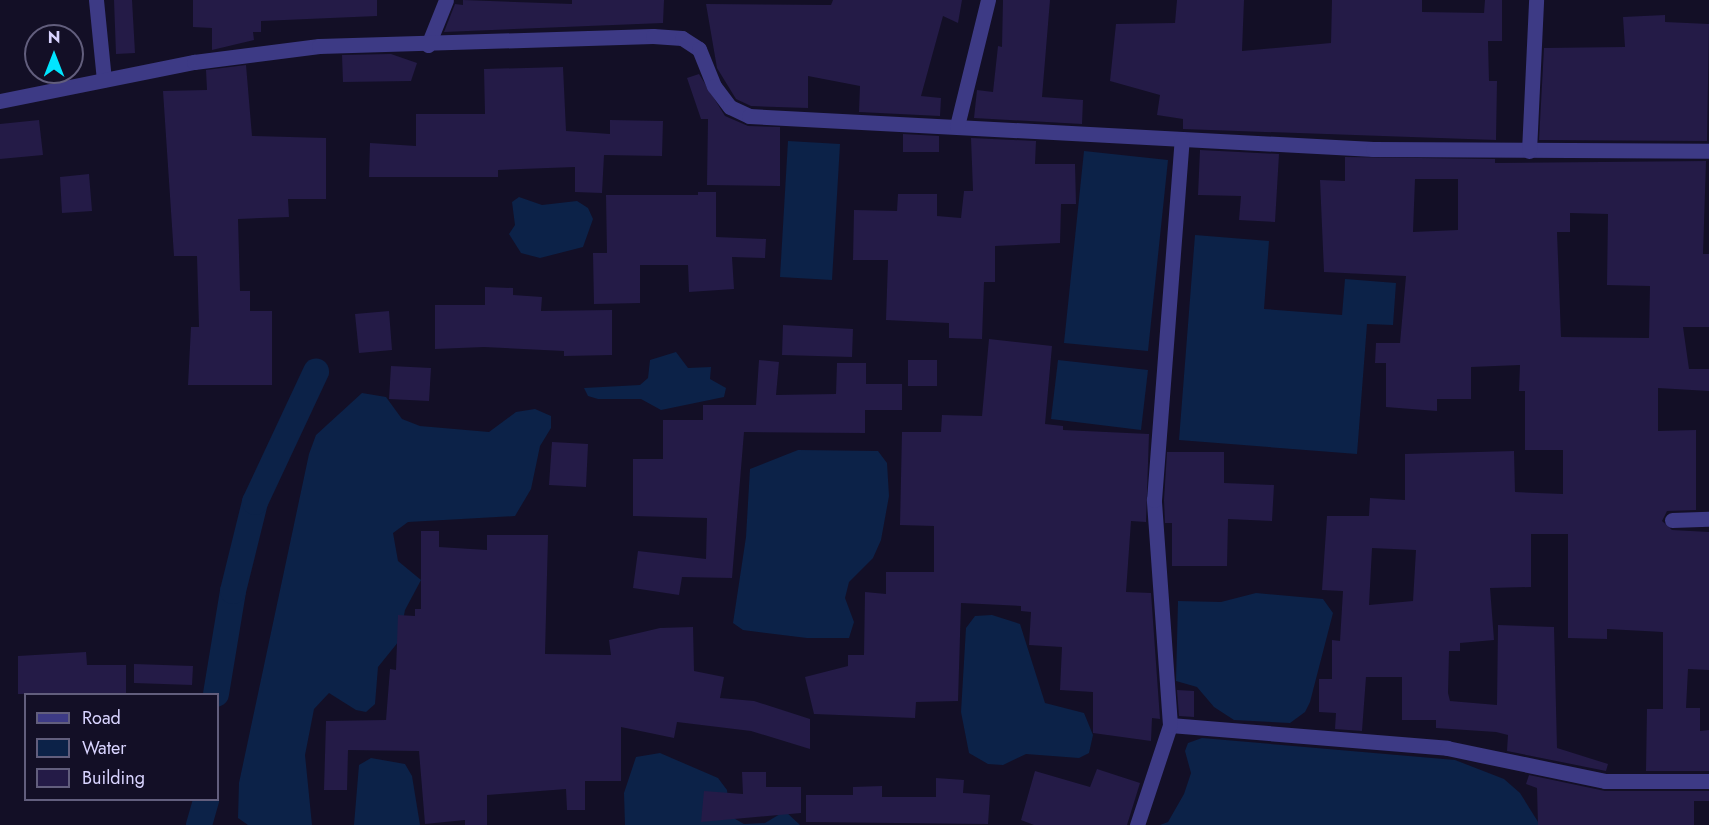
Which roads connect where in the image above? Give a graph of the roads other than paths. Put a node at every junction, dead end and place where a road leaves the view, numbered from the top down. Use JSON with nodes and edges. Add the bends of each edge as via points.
{"nodes":[{"id":1,"x":96,"y":0,"type":"edge"},
{"id":2,"x":446,"y":0,"type":"edge"},
{"id":3,"x":988,"y":0,"type":"edge"},
{"id":4,"x":1536,"y":0,"type":"edge"},
{"id":5,"x":428,"y":45,"type":"junction"},
{"id":6,"x":104,"y":80,"type":"junction"},
{"id":7,"x":0,"y":101,"type":"edge"},
{"id":8,"x":957,"y":126,"type":"junction"},
{"id":9,"x":1182,"y":139,"type":"junction"},
{"id":10,"x":1529,"y":152,"type":"junction"},
{"id":11,"x":1709,"y":152,"type":"edge"},
{"id":12,"x":1709,"y":519,"type":"edge"},
{"id":13,"x":1672,"y":520,"type":"dead end"},
{"id":14,"x":1170,"y":725,"type":"junction"},
{"id":15,"x":1709,"y":781,"type":"edge"},
{"id":16,"x":1137,"y":825,"type":"edge"}],
"edges":[{"from":1,"to":6,"type":"street"},
{"from":2,"to":5,"type":"street"},
{"from":3,"to":8,"type":"street"},
{"from":4,"to":10,"type":"street"},
{"from":5,"to":6,"type":"street","via":[[319,46],[194,62]]},
{"from":5,"to":8,"type":"street","via":[[682,38],[699,49],[714,86],[730,107],[749,116]]},
{"from":6,"to":7,"type":"street"},
{"from":8,"to":9,"type":"street"},
{"from":9,"to":10,"type":"street"},
{"from":9,"to":14,"type":"street","via":[[1154,500]]},
{"from":10,"to":11,"type":"street"},
{"from":12,"to":13,"type":"street"},
{"from":14,"to":15,"type":"street","via":[[1447,748],[1605,781]]},
{"from":14,"to":16,"type":"street"}]}
